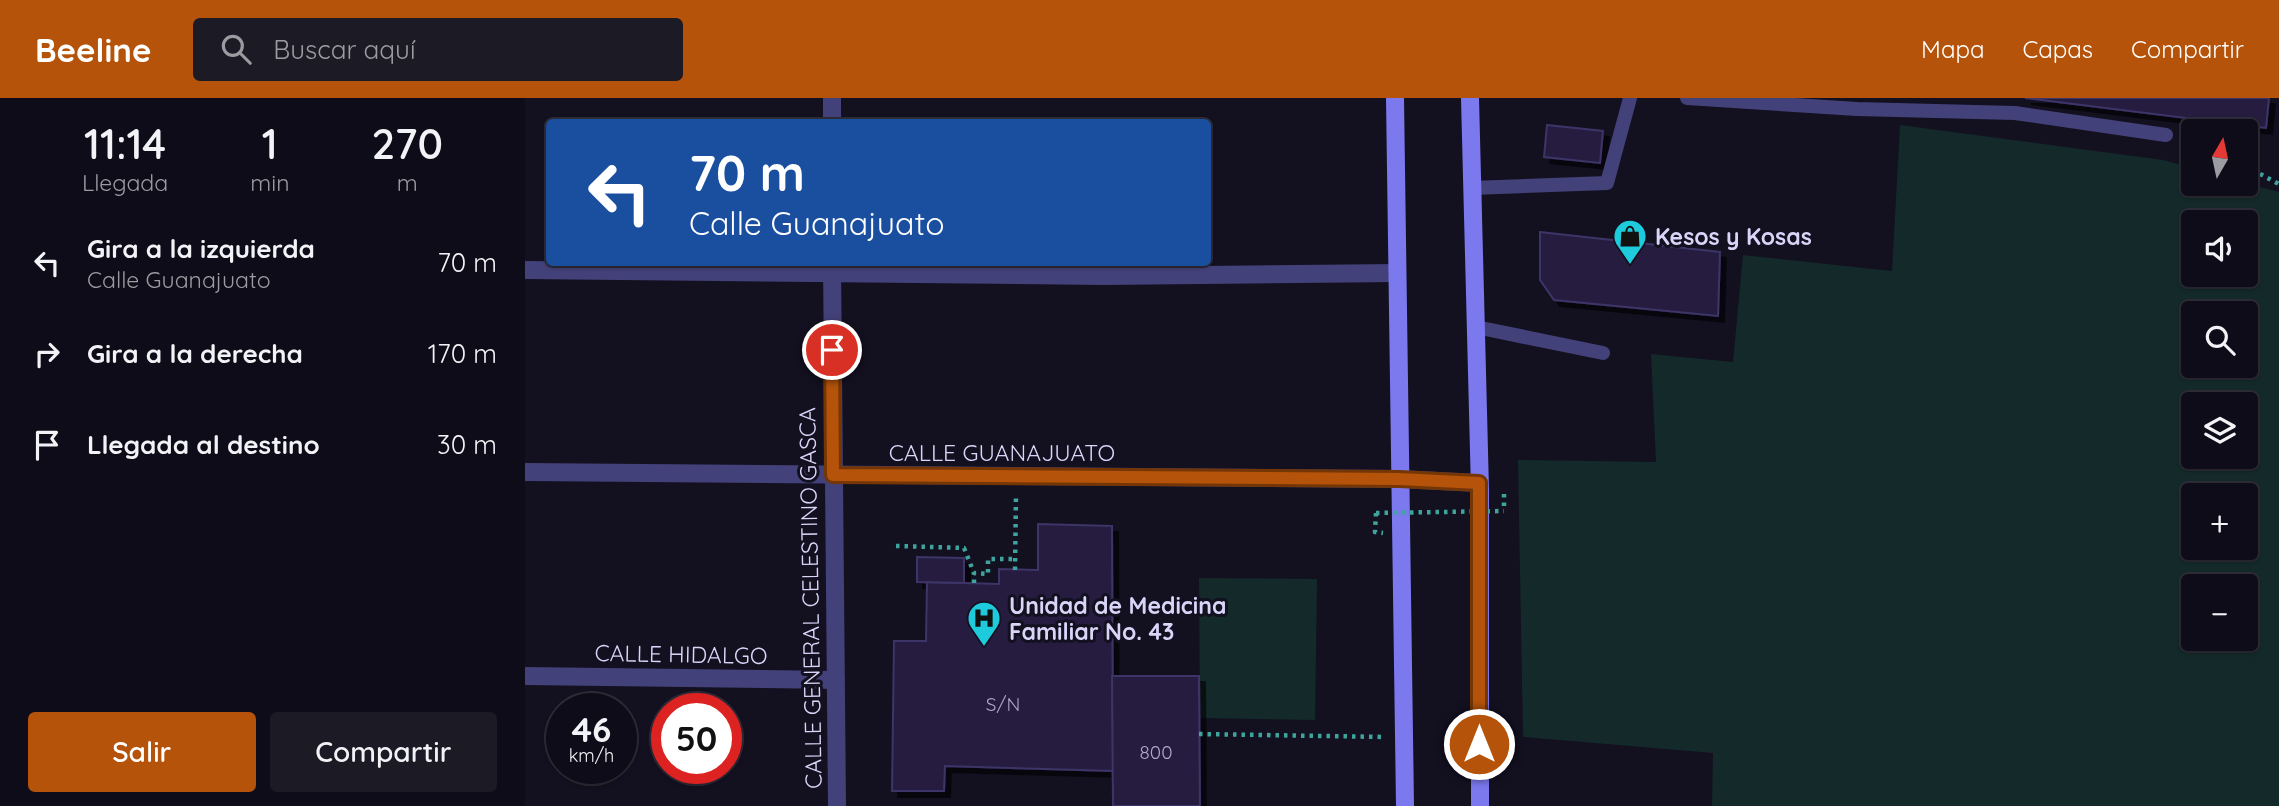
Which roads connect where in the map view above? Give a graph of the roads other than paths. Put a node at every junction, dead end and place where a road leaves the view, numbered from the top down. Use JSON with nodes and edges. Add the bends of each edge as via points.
{"nodes":[{"id":1,"x":832,"y":98,"type":"edge"},
{"id":2,"x":1395,"y":98,"type":"edge"},
{"id":3,"x":1470,"y":98,"type":"edge"},
{"id":4,"x":1630,"y":98,"type":"edge"},
{"id":5,"x":1688,"y":98,"type":"edge"},
{"id":6,"x":832,"y":119,"type":"edge"},
{"id":7,"x":2166,"y":135,"type":"dead end"},
{"id":8,"x":1471,"y":188,"type":"junction"},
{"id":9,"x":832,"y":268,"type":"edge"},
{"id":10,"x":525,"y":270,"type":"edge"},
{"id":11,"x":1397,"y":274,"type":"junction"},
{"id":12,"x":1476,"y":327,"type":"junction"},
{"id":13,"x":1603,"y":353,"type":"dead end"},
{"id":14,"x":525,"y":472,"type":"edge"},
{"id":15,"x":833,"y":475,"type":"junction"},
{"id":16,"x":1399,"y":479,"type":"junction"},
{"id":17,"x":1479,"y":483,"type":"junction"},
{"id":18,"x":525,"y":676,"type":"edge"},
{"id":19,"x":836,"y":680,"type":"junction"},
{"id":20,"x":837,"y":806,"type":"edge"},
{"id":21,"x":1405,"y":806,"type":"edge"},
{"id":22,"x":1480,"y":806,"type":"edge"}],
"edges":[{"from":1,"to":6,"type":"street"},
{"from":2,"to":11,"type":"main road"},
{"from":3,"to":8,"type":"main road"},
{"from":4,"to":8,"type":"lane","via":[[1607,183]]},
{"from":5,"to":7,"type":"lane","via":[[2015,113]]},
{"from":8,"to":12,"type":"main road"},
{"from":9,"to":10,"type":"street"},
{"from":9,"to":11,"type":"street","via":[[1105,276]]},
{"from":9,"to":15,"type":"street","name":"CALLE GENERAL CELESTINO GASCA"},
{"from":11,"to":16,"type":"main road"},
{"from":12,"to":13,"type":"lane"},
{"from":12,"to":17,"type":"main road"},
{"from":14,"to":15,"type":"street","name":"CALLE GUANAJUATO"},
{"from":15,"to":16,"type":"street","name":"CALLE GUANAJUATO"},
{"from":15,"to":19,"type":"street","name":"CALLE GENERAL CELESTINO GASCA"},
{"from":16,"to":17,"type":"street","name":"CALLE GUANAJUATO"},
{"from":16,"to":21,"type":"main road"},
{"from":17,"to":22,"type":"main road"},
{"from":18,"to":19,"type":"street","name":"CALLE HIDALGO"},
{"from":19,"to":20,"type":"street","name":"CALLE GENERAL CELESTINO GASCA"}]}
